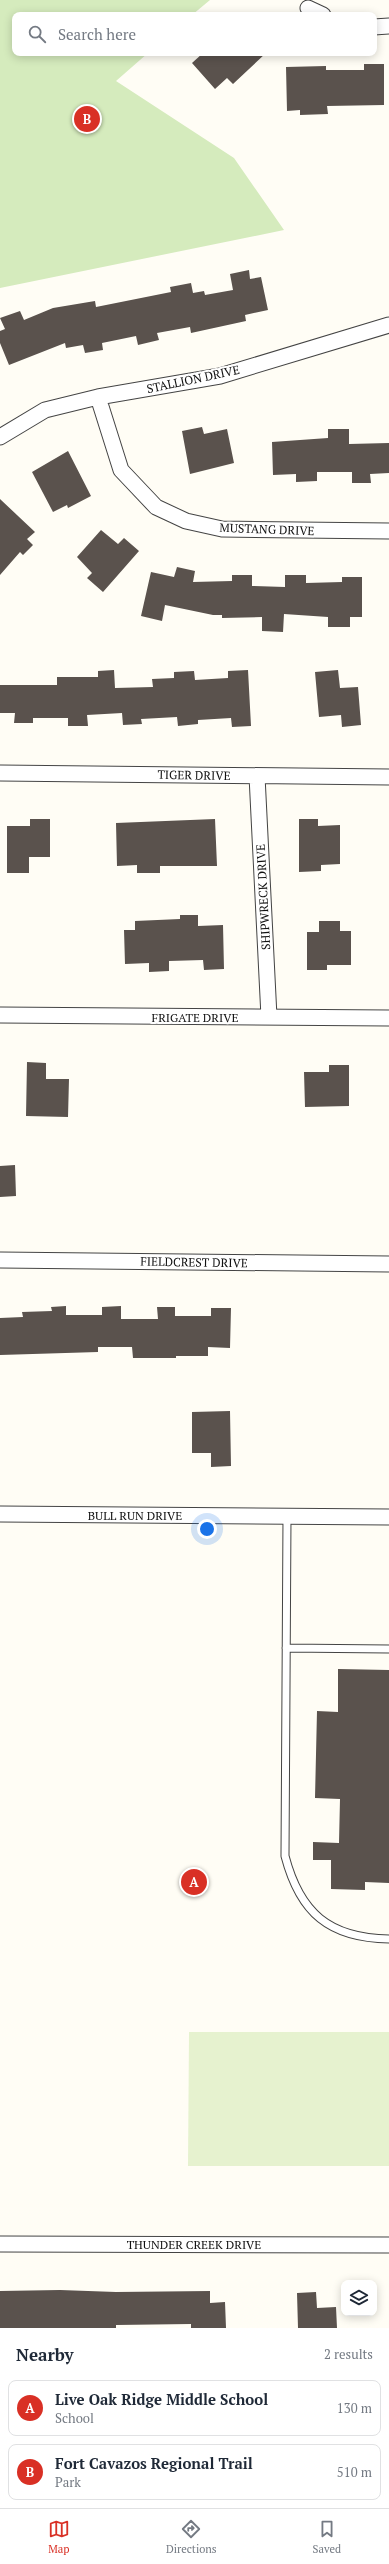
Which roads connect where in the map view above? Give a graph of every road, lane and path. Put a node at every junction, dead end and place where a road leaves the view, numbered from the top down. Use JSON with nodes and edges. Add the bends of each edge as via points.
{"nodes":[{"id":1,"x":308,"y":8,"type":"dead end"},
{"id":2,"x":317,"y":12,"type":"edge"},
{"id":3,"x":389,"y":26,"type":"edge"},
{"id":4,"x":377,"y":27,"type":"edge"},
{"id":5,"x":389,"y":325,"type":"edge"},
{"id":6,"x":98,"y":397,"type":"junction"},
{"id":7,"x":0,"y":437,"type":"edge"},
{"id":8,"x":389,"y":531,"type":"edge"},
{"id":9,"x":0,"y":773,"type":"edge"},
{"id":10,"x":257,"y":776,"type":"junction"},
{"id":11,"x":389,"y":777,"type":"edge"},
{"id":12,"x":0,"y":1015,"type":"edge"},
{"id":13,"x":269,"y":1017,"type":"junction"},
{"id":14,"x":389,"y":1018,"type":"edge"},
{"id":15,"x":0,"y":1260,"type":"edge"},
{"id":16,"x":389,"y":1264,"type":"edge"},
{"id":17,"x":0,"y":1514,"type":"edge"},
{"id":18,"x":287,"y":1517,"type":"junction"},
{"id":19,"x":389,"y":1517,"type":"edge"},
{"id":20,"x":286,"y":1648,"type":"junction"},
{"id":21,"x":389,"y":1649,"type":"edge"},
{"id":22,"x":389,"y":1939,"type":"edge"},
{"id":23,"x":0,"y":2244,"type":"edge"},
{"id":24,"x":389,"y":2245,"type":"edge"}],
"edges":[{"from":1,"to":2,"type":"street"},
{"from":3,"to":4,"type":"street"},
{"from":5,"to":6,"type":"street","name":"STALLION DRIVE","via":[[220,376]]},
{"from":6,"to":7,"type":"street","name":"STALLION DRIVE","via":[[45,410]]},
{"from":6,"to":8,"type":"street","name":"MUSTANG DRIVE","via":[[121,470],[156,507],[186,521],[222,529]]},
{"from":9,"to":10,"type":"street","name":"TIGER DRIVE"},
{"from":10,"to":11,"type":"street","name":"TIGER DRIVE"},
{"from":10,"to":13,"type":"street","name":"SHIPWRECK DRIVE"},
{"from":12,"to":13,"type":"street","name":"FRIGATE DRIVE"},
{"from":13,"to":14,"type":"street","name":"FRIGATE DRIVE"},
{"from":15,"to":16,"type":"street","name":"FIELDCREST DRIVE"},
{"from":17,"to":18,"type":"street","name":"BULL RUN DRIVE"},
{"from":18,"to":19,"type":"street","name":"BULL RUN DRIVE"},
{"from":18,"to":20,"type":"lane"},
{"from":20,"to":21,"type":"lane"},
{"from":20,"to":22,"type":"lane","via":[[285,1856],[289,1873],[297,1891],[318,1917],[339,1930],[363,1938]]},
{"from":23,"to":24,"type":"street","name":"THUNDER CREEK DRIVE"}]}
